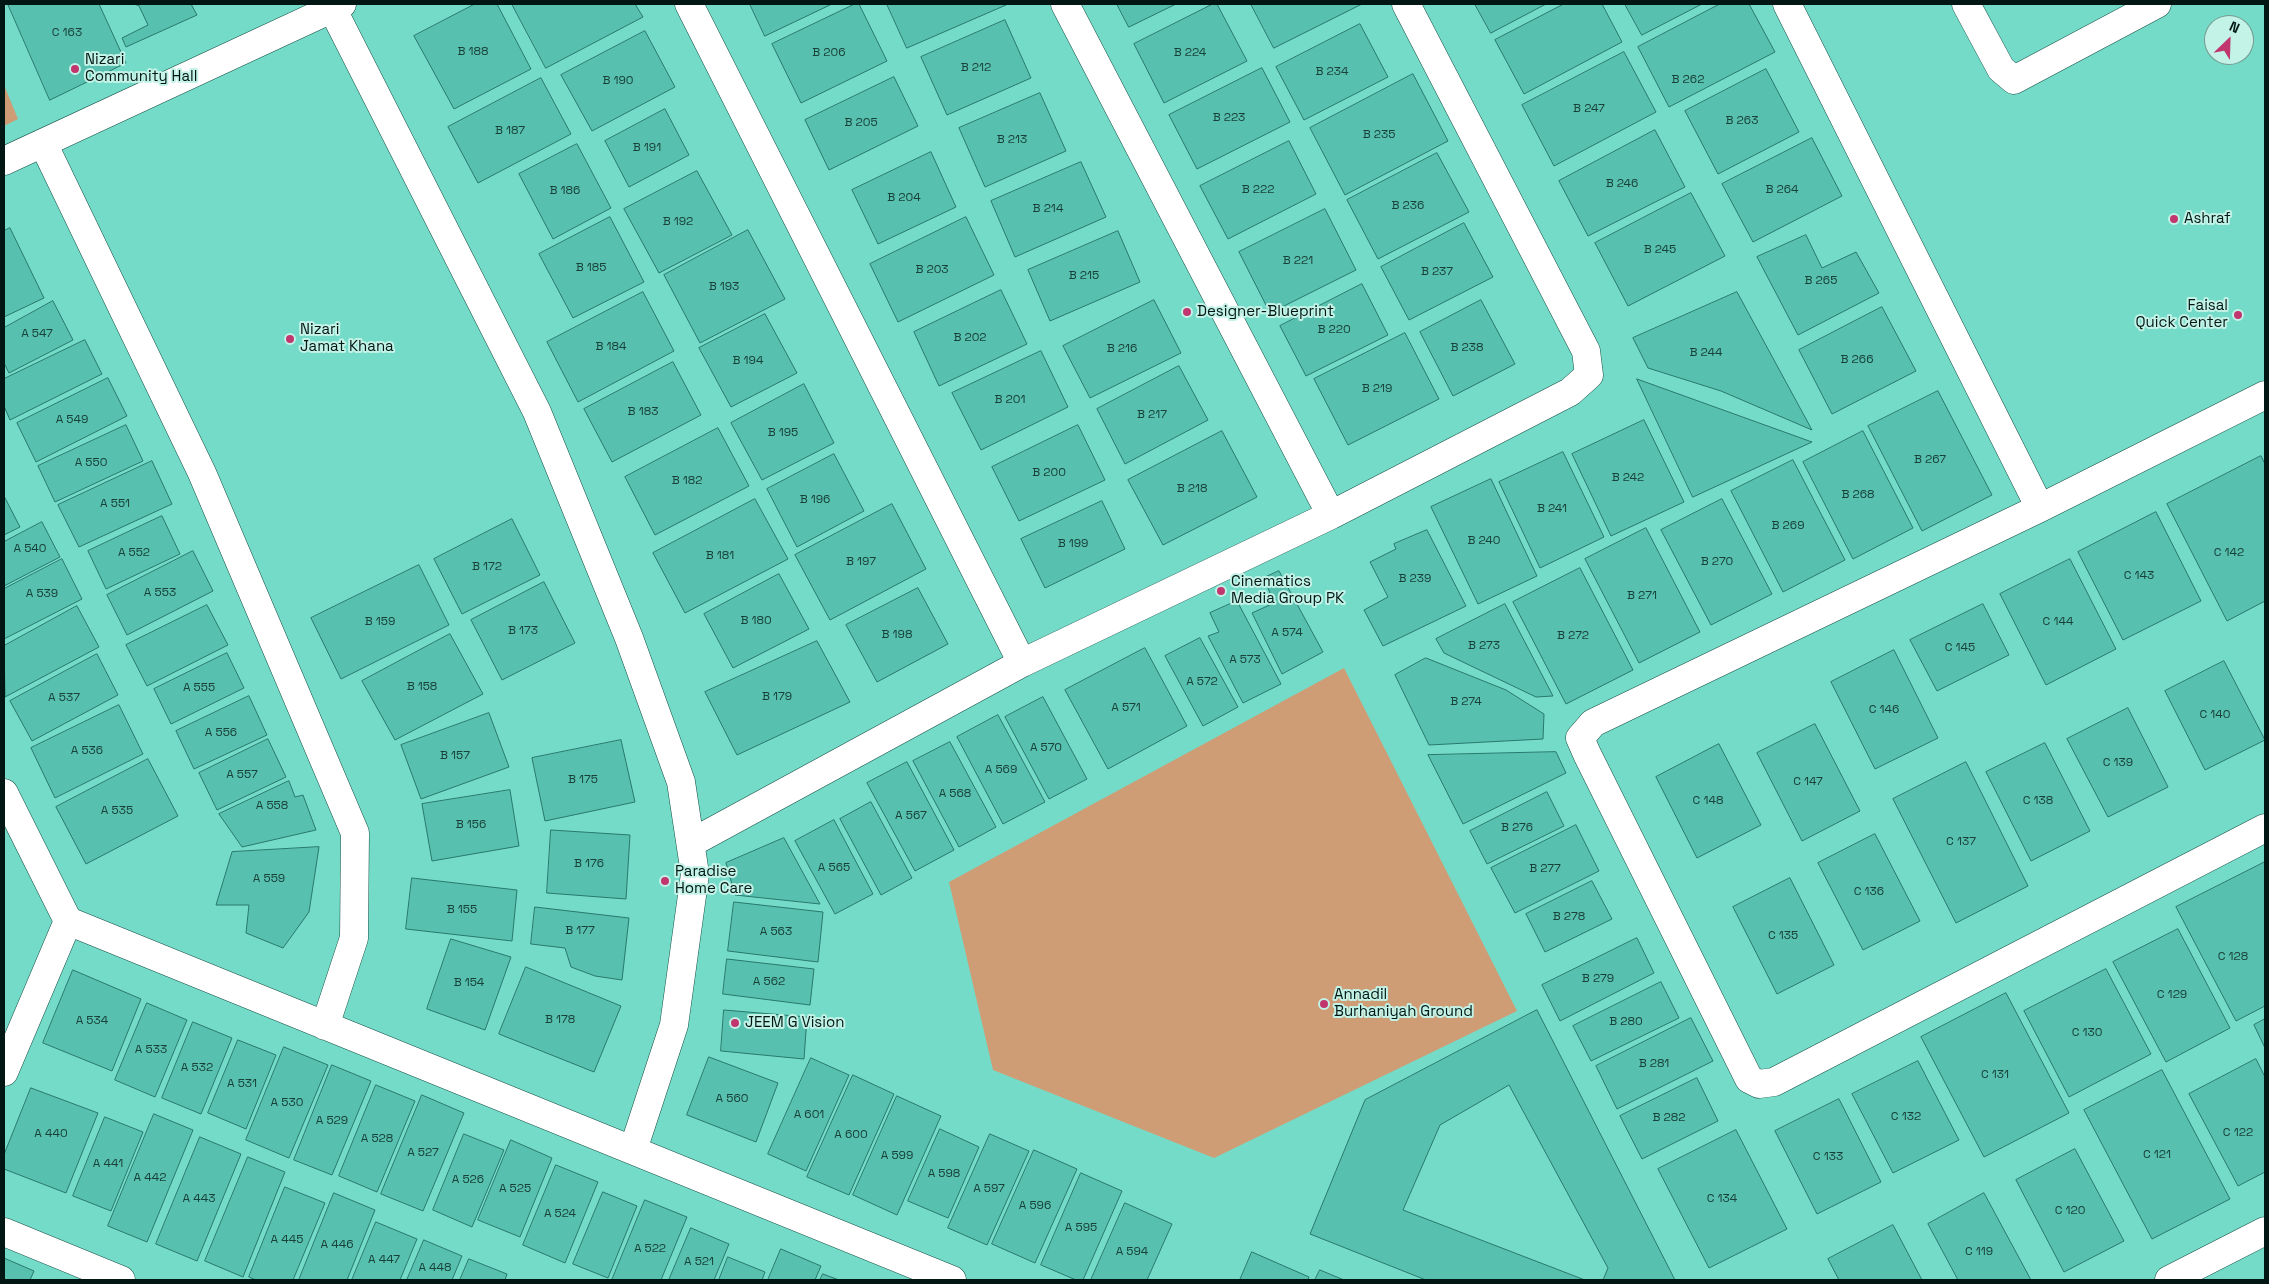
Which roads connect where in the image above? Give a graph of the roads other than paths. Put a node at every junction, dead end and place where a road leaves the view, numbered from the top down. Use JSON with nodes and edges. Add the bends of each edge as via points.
{"nodes":[{"id":1,"x":689,"y":4,"type":"edge"},
{"id":2,"x":1065,"y":4,"type":"edge"},
{"id":3,"x":1406,"y":4,"type":"edge"},
{"id":4,"x":1787,"y":4,"type":"edge"},
{"id":5,"x":1966,"y":4,"type":"edge"},
{"id":6,"x":2157,"y":4,"type":"edge"},
{"id":7,"x":337,"y":6,"type":"edge"},
{"id":8,"x":43,"y":143,"type":"junction"},
{"id":9,"x":4,"y":162,"type":"edge"},
{"id":10,"x":2265,"y":395,"type":"edge"},
{"id":11,"x":2040,"y":508,"type":"junction"},
{"id":12,"x":1331,"y":515,"type":"junction"},
{"id":13,"x":1022,"y":663,"type":"junction"},
{"id":14,"x":4,"y":793,"type":"edge"},
{"id":15,"x":2265,"y":828,"type":"edge"},
{"id":16,"x":691,"y":843,"type":"junction"},
{"id":17,"x":68,"y":921,"type":"junction"},
{"id":18,"x":325,"y":1026,"type":"junction"},
{"id":19,"x":4,"y":1072,"type":"edge"},
{"id":20,"x":633,"y":1150,"type":"junction"},
{"id":21,"x":2265,"y":1231,"type":"edge"},
{"id":22,"x":4,"y":1232,"type":"edge"},
{"id":23,"x":122,"y":1280,"type":"edge"},
{"id":24,"x":952,"y":1280,"type":"edge"},
{"id":25,"x":2169,"y":1280,"type":"edge"}],
"edges":[{"from":1,"to":13,"type":"street"},
{"from":2,"to":12,"type":"street"},
{"from":3,"to":12,"type":"street","via":[[1586,351],[1589,374],[1570,392]]},
{"from":4,"to":11,"type":"street"},
{"from":5,"to":6,"type":"street","via":[[2001,69],[2014,80]]},
{"from":7,"to":8,"type":"street"},
{"from":7,"to":16,"type":"street","via":[[538,412],[629,638],[681,782]]},
{"from":8,"to":9,"type":"street"},
{"from":8,"to":18,"type":"street","via":[[202,473],[355,832],[354,938]]},
{"from":10,"to":11,"type":"street"},
{"from":11,"to":15,"type":"street","via":[[1593,723],[1580,738],[1749,1079],[1759,1084],[1774,1082]]},
{"from":12,"to":13,"type":"street"},
{"from":13,"to":16,"type":"street"},
{"from":14,"to":17,"type":"street"},
{"from":16,"to":20,"type":"street","via":[[695,874],[674,1025]]},
{"from":17,"to":18,"type":"street"},
{"from":17,"to":19,"type":"street"},
{"from":18,"to":20,"type":"street"},
{"from":20,"to":24,"type":"street"},
{"from":21,"to":25,"type":"street"},
{"from":22,"to":23,"type":"street"}]}
